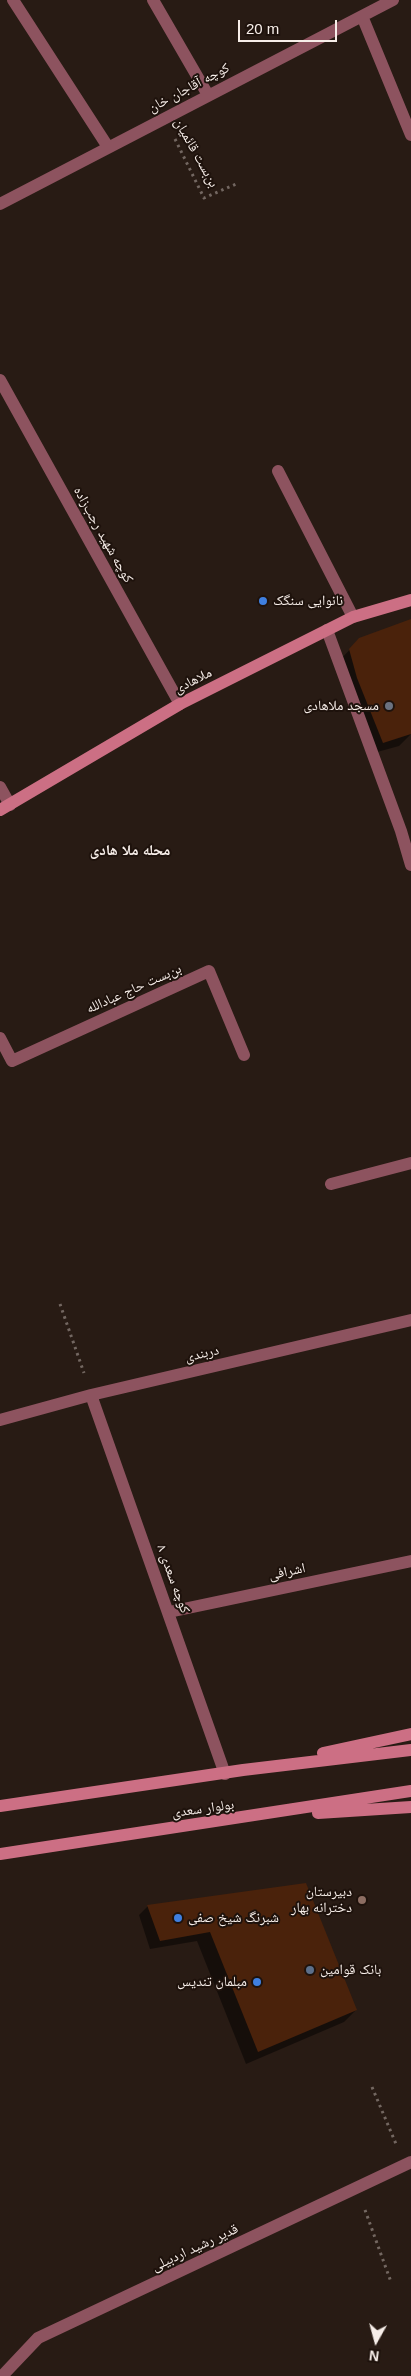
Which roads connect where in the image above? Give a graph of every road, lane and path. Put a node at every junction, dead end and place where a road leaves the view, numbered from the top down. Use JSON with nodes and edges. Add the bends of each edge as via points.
{"nodes":[{"id":1,"x":13,"y":0,"type":"edge"},
{"id":2,"x":153,"y":0,"type":"edge"},
{"id":3,"x":394,"y":0,"type":"edge"},
{"id":4,"x":362,"y":16,"type":"junction"},
{"id":5,"x":208,"y":95,"type":"junction"},
{"id":6,"x":164,"y":118,"type":"junction"},
{"id":7,"x":411,"y":134,"type":"edge"},
{"id":8,"x":108,"y":147,"type":"junction"},
{"id":9,"x":236,"y":184,"type":"dead end"},
{"id":10,"x":0,"y":204,"type":"edge"},
{"id":11,"x":0,"y":380,"type":"edge"},
{"id":12,"x":278,"y":471,"type":"dead end"},
{"id":13,"x":411,"y":600,"type":"edge"},
{"id":14,"x":353,"y":617,"type":"junction"},
{"id":15,"x":327,"y":630,"type":"junction"},
{"id":16,"x":180,"y":704,"type":"junction"},
{"id":17,"x":0,"y":787,"type":"edge"},
{"id":18,"x":5,"y":808,"type":"edge"},
{"id":19,"x":411,"y":865,"type":"edge"},
{"id":20,"x":0,"y":1038,"type":"edge"},
{"id":21,"x":244,"y":1054,"type":"dead end"},
{"id":22,"x":411,"y":1163,"type":"edge"},
{"id":23,"x":331,"y":1184,"type":"dead end"},
{"id":24,"x":60,"y":1304,"type":"dead end"},
{"id":25,"x":411,"y":1320,"type":"edge"},
{"id":26,"x":91,"y":1395,"type":"junction"},
{"id":27,"x":0,"y":1420,"type":"edge"},
{"id":28,"x":411,"y":1561,"type":"edge"},
{"id":29,"x":170,"y":1612,"type":"junction"},
{"id":30,"x":411,"y":1734,"type":"edge"},
{"id":31,"x":411,"y":1750,"type":"edge"},
{"id":32,"x":243,"y":1770,"type":"junction"},
{"id":33,"x":225,"y":1774,"type":"junction"},
{"id":34,"x":411,"y":1790,"type":"edge"},
{"id":35,"x":0,"y":1806,"type":"edge"},
{"id":36,"x":411,"y":1807,"type":"edge"},
{"id":37,"x":246,"y":1818,"type":"junction"},
{"id":38,"x":0,"y":1854,"type":"edge"},
{"id":39,"x":372,"y":2087,"type":"dead end"},
{"id":40,"x":408,"y":2164,"type":"edge"},
{"id":41,"x":357,"y":2190,"type":"junction"},
{"id":42,"x":391,"y":2282,"type":"dead end"},
{"id":43,"x":2,"y":2376,"type":"edge"}],
"edges":[{"from":1,"to":8,"type":"street"},
{"from":2,"to":5,"type":"street"},
{"from":3,"to":4,"type":"street","name":"کوچه آقاجان خان"},
{"from":4,"to":5,"type":"street","name":"کوچه آقاجان خان"},
{"from":4,"to":7,"type":"street"},
{"from":5,"to":6,"type":"street","name":"کوچه آقاجان خان"},
{"from":6,"to":8,"type":"street","name":"کوچه آقاجان خان"},
{"from":6,"to":9,"type":"path","name":"بن‌بست قائمیان","via":[[204,198]]},
{"from":8,"to":10,"type":"street","name":"کوچه آقاجان خان"},
{"from":11,"to":16,"type":"street","name":"کوچه شهید رجب‌زاده"},
{"from":12,"to":14,"type":"street"},
{"from":13,"to":14,"type":"main road","name":"ملاهادی"},
{"from":14,"to":15,"type":"main road","name":"ملاهادی"},
{"from":15,"to":16,"type":"main road","name":"ملاهادی"},
{"from":15,"to":19,"type":"street"},
{"from":16,"to":18,"type":"main road","name":"ملاهادی"},
{"from":17,"to":18,"type":"street"},
{"from":20,"to":21,"type":"street","name":"بن‌بست حاج عبادالله","via":[[12,1061],[209,971]]},
{"from":22,"to":23,"type":"street"},
{"from":24,"to":26,"type":"path"},
{"from":25,"to":26,"type":"street","name":"دربندی"},
{"from":26,"to":27,"type":"street","name":"دربندی"},
{"from":26,"to":29,"type":"street","name":"کوچه سعدی ۸"},
{"from":28,"to":29,"type":"street","name":"اشرافی"},
{"from":29,"to":33,"type":"street","name":"کوچه سعدی ۸"},
{"from":30,"to":32,"type":"main road"},
{"from":31,"to":32,"type":"main road"},
{"from":32,"to":33,"type":"main road"},
{"from":33,"to":35,"type":"main road"},
{"from":34,"to":37,"type":"main road","name":"بولوار سعدی"},
{"from":36,"to":37,"type":"main road"},
{"from":37,"to":38,"type":"main road","name":"بولوار سعدی"},
{"from":39,"to":40,"type":"path"},
{"from":40,"to":41,"type":"street","name":"قدیر رشید اردبیلی"},
{"from":41,"to":42,"type":"path"},
{"from":41,"to":43,"type":"street","name":"قدیر رشید اردبیلی","via":[[38,2338]]}]}
